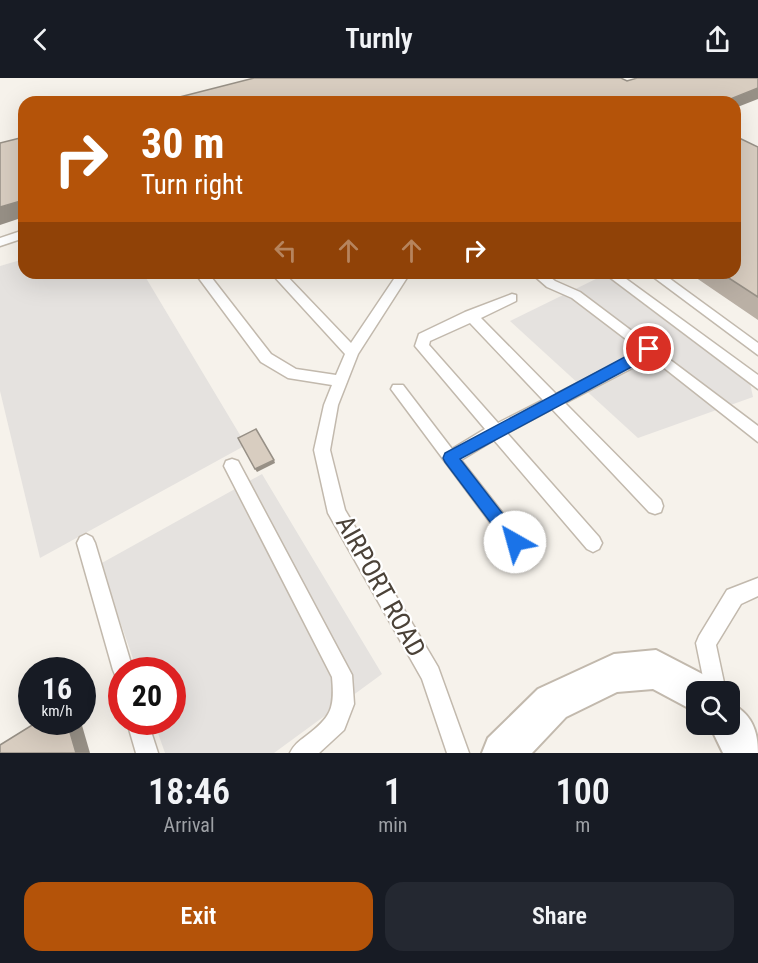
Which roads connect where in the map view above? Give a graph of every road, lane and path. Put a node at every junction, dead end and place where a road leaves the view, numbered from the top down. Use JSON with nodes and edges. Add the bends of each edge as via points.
{"nodes":[{"id":1,"x":18,"y":236,"type":"edge"},
{"id":2,"x":0,"y":242,"type":"edge"},
{"id":3,"x":206,"y":279,"type":"edge"},
{"id":4,"x":283,"y":279,"type":"edge"},
{"id":5,"x":400,"y":279,"type":"edge"},
{"id":6,"x":545,"y":279,"type":"edge"},
{"id":7,"x":618,"y":279,"type":"edge"},
{"id":8,"x":662,"y":279,"type":"edge"},
{"id":9,"x":512,"y":298,"type":"dead end"},
{"id":10,"x":470,"y":315,"type":"junction"},
{"id":11,"x":649,"y":349,"type":"junction"},
{"id":12,"x":758,"y":350,"type":"edge"},
{"id":13,"x":352,"y":353,"type":"junction"},
{"id":14,"x":340,"y":381,"type":"junction"},
{"id":15,"x":758,"y":383,"type":"edge"},
{"id":16,"x":398,"y":389,"type":"dead end"},
{"id":17,"x":554,"y":403,"type":"junction"},
{"id":18,"x":496,"y":431,"type":"junction"},
{"id":19,"x":758,"y":435,"type":"edge"},
{"id":20,"x":450,"y":458,"type":"junction"},
{"id":21,"x":232,"y":465,"type":"dead end"},
{"id":22,"x":655,"y":507,"type":"dead end"},
{"id":23,"x":86,"y":543,"type":"dead end"},
{"id":24,"x":593,"y":543,"type":"dead end"},
{"id":25,"x":528,"y":559,"type":"dead end"},
{"id":26,"x":758,"y":587,"type":"edge"},
{"id":27,"x":119,"y":657,"type":"edge"},
{"id":28,"x":714,"y":681,"type":"edge"},
{"id":29,"x":686,"y":686,"type":"edge"},
{"id":30,"x":142,"y":735,"type":"edge"},
{"id":31,"x":735,"y":735,"type":"edge"},
{"id":32,"x":147,"y":753,"type":"edge"},
{"id":33,"x":301,"y":753,"type":"edge"},
{"id":34,"x":458,"y":753,"type":"edge"},
{"id":35,"x":503,"y":753,"type":"edge"},
{"id":36,"x":745,"y":753,"type":"edge"}],
"edges":[{"from":1,"to":2,"type":"lane"},
{"from":3,"to":14,"type":"lane","via":[[266,358],[293,374]]},
{"from":4,"to":13,"type":"lane"},
{"from":5,"to":13,"type":"lane","name":"AIRPORT ROAD"},
{"from":6,"to":11,"type":"lane","via":[[576,295]]},
{"from":7,"to":15,"type":"lane"},
{"from":8,"to":12,"type":"lane"},
{"from":9,"to":10,"type":"lane"},
{"from":10,"to":17,"type":"lane"},
{"from":10,"to":18,"type":"lane","via":[[424,338],[422,346]]},
{"from":11,"to":17,"type":"lane"},
{"from":11,"to":19,"type":"lane"},
{"from":13,"to":14,"type":"lane","name":"AIRPORT ROAD"},
{"from":14,"to":34,"type":"lane","name":"AIRPORT ROAD","via":[[322,450],[337,513],[431,674]]},
{"from":16,"to":20,"type":"lane"},
{"from":17,"to":18,"type":"lane"},
{"from":17,"to":22,"type":"lane"},
{"from":18,"to":20,"type":"lane"},
{"from":18,"to":24,"type":"lane"},
{"from":20,"to":25,"type":"lane"},
{"from":21,"to":33,"type":"lane","via":[[342,675],[345,700],[337,726]]},
{"from":23,"to":27,"type":"lane"},
{"from":26,"to":28,"type":"lane","via":[[734,597],[706,643]]},
{"from":29,"to":35,"type":"street","via":[[656,669],[614,673],[552,703]]},
{"from":30,"to":32,"type":"lane"},
{"from":31,"to":36,"type":"street"}]}
